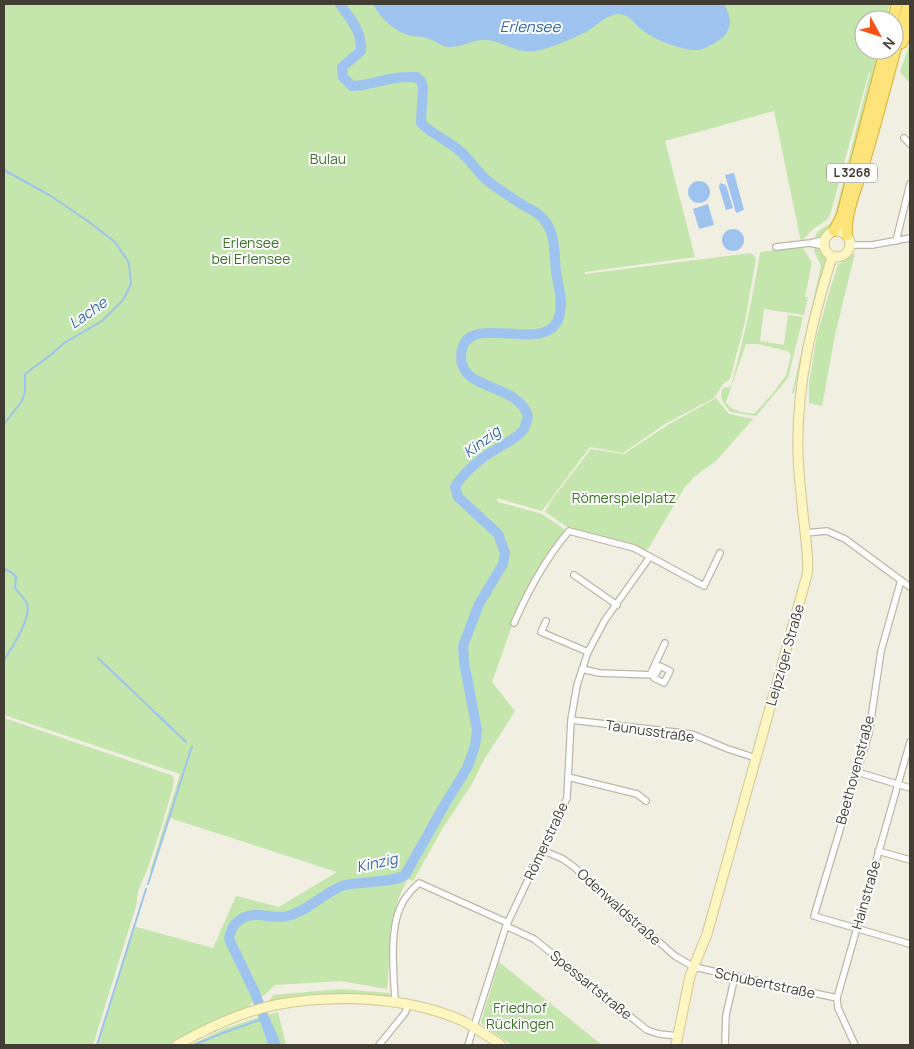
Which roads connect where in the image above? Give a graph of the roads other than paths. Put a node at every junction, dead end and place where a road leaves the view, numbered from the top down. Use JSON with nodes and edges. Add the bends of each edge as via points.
{"nodes":[{"id":1,"x":908,"y":4,"type":"edge"},
{"id":2,"x":910,"y":25,"type":"edge"},
{"id":3,"x":882,"y":60,"type":"edge"},
{"id":4,"x":886,"y":84,"type":"junction"},
{"id":5,"x":904,"y":138,"type":"dead end"},
{"id":6,"x":910,"y":144,"type":"edge"},
{"id":7,"x":910,"y":184,"type":"edge"},
{"id":8,"x":834,"y":231,"type":"junction"},
{"id":9,"x":910,"y":238,"type":"edge"},
{"id":10,"x":848,"y":240,"type":"junction"},
{"id":11,"x":896,"y":241,"type":"junction"},
{"id":12,"x":824,"y":243,"type":"junction"},
{"id":13,"x":776,"y":247,"type":"dead end"},
{"id":14,"x":832,"y":257,"type":"junction"},
{"id":15,"x":805,"y":533,"type":"junction"},
{"id":16,"x":720,"y":554,"type":"dead end"},
{"id":17,"x":649,"y":558,"type":"junction"},
{"id":18,"x":574,"y":576,"type":"dead end"},
{"id":19,"x":901,"y":580,"type":"junction"},
{"id":20,"x":910,"y":587,"type":"edge"},
{"id":21,"x":616,"y":604,"type":"junction"},
{"id":22,"x":546,"y":620,"type":"dead end"},
{"id":23,"x":514,"y":623,"type":"dead end"},
{"id":24,"x":665,"y":643,"type":"dead end"},
{"id":25,"x":588,"y":652,"type":"junction"},
{"id":26,"x":582,"y":669,"type":"junction"},
{"id":27,"x":571,"y":720,"type":"junction"},
{"id":28,"x":910,"y":742,"type":"edge"},
{"id":29,"x":756,"y":758,"type":"junction"},
{"id":30,"x":856,"y":772,"type":"junction"},
{"id":31,"x":568,"y":777,"type":"junction"},
{"id":32,"x":898,"y":784,"type":"junction"},
{"id":33,"x":910,"y":788,"type":"edge"},
{"id":34,"x":646,"y":801,"type":"dead end"},
{"id":35,"x":542,"y":850,"type":"junction"},
{"id":36,"x":878,"y":851,"type":"junction"},
{"id":37,"x":910,"y":860,"type":"edge"},
{"id":38,"x":507,"y":924,"type":"junction"},
{"id":39,"x":856,"y":929,"type":"junction"},
{"id":40,"x":910,"y":944,"type":"edge"},
{"id":41,"x":694,"y":967,"type":"junction"},
{"id":42,"x":735,"y":976,"type":"junction"},
{"id":43,"x":837,"y":998,"type":"junction"},
{"id":44,"x":395,"y":1002,"type":"junction"},
{"id":45,"x":408,"y":1004,"type":"junction"},
{"id":46,"x":474,"y":1028,"type":"junction"},
{"id":47,"x":677,"y":1041,"type":"edge"},
{"id":48,"x":177,"y":1045,"type":"edge"},
{"id":49,"x":379,"y":1045,"type":"edge"},
{"id":50,"x":468,"y":1045,"type":"edge"},
{"id":51,"x":501,"y":1045,"type":"edge"},
{"id":52,"x":726,"y":1045,"type":"edge"},
{"id":53,"x":855,"y":1045,"type":"edge"}],
"edges":[{"from":1,"to":4,"type":"highway","number":"L 3268"},
{"from":2,"to":4,"type":"highway"},
{"from":3,"to":8,"type":"highway","number":"L 3268","via":[[842,214]]},
{"from":4,"to":10,"type":"highway","number":"L 3268","via":[[848,216]]},
{"from":5,"to":6,"type":"street"},
{"from":7,"to":11,"type":"street"},
{"from":8,"to":10,"type":"main road","via":[[841,231]]},
{"from":8,"to":12,"type":"main road","number":"L 3268","via":[[828,234]]},
{"from":9,"to":11,"type":"street"},
{"from":10,"to":11,"type":"street","via":[[872,245]]},
{"from":10,"to":14,"type":"main road","via":[[845,255]]},
{"from":12,"to":13,"type":"street","via":[[815,241]]},
{"from":12,"to":14,"type":"main road","via":[[826,252]]},
{"from":14,"to":15,"type":"main road","name":"Leipziger Straße","via":[[808,346],[799,412],[798,468]]},
{"from":15,"to":19,"type":"street","via":[[827,531],[845,539]]},
{"from":15,"to":29,"type":"main road","name":"Leipziger Straße","via":[[808,566],[805,585]]},
{"from":16,"to":17,"type":"street","via":[[704,586]]},
{"from":17,"to":21,"type":"street","name":"Römerstraße"},
{"from":17,"to":23,"type":"street","via":[[634,548],[569,531],[535,578]]},
{"from":18,"to":21,"type":"street"},
{"from":19,"to":20,"type":"street"},
{"from":19,"to":30,"type":"street","name":"Beethovenstraße","via":[[881,651],[869,733]]},
{"from":21,"to":25,"type":"street","name":"Römerstraße"},
{"from":22,"to":25,"type":"street","via":[[541,632]]},
{"from":24,"to":26,"type":"street","via":[[653,675],[599,673]]},
{"from":25,"to":26,"type":"street","name":"Römerstraße"},
{"from":26,"to":27,"type":"street","name":"Römerstraße"},
{"from":27,"to":29,"type":"street","name":"Taunusstraße","via":[[692,734]]},
{"from":27,"to":31,"type":"street","name":"Römerstraße"},
{"from":28,"to":32,"type":"street","name":"Hainstraße"},
{"from":29,"to":41,"type":"main road","name":"Leipziger Straße","via":[[707,934]]},
{"from":30,"to":32,"type":"street"},
{"from":30,"to":39,"type":"street","name":"Beethovenstraße","via":[[814,916]]},
{"from":31,"to":34,"type":"street","via":[[637,794]]},
{"from":31,"to":35,"type":"street","name":"Römerstraße","via":[[567,798]]},
{"from":32,"to":33,"type":"street"},
{"from":32,"to":36,"type":"street","name":"Hainstraße"},
{"from":35,"to":38,"type":"street","name":"Römerstraße"},
{"from":35,"to":41,"type":"street","name":"Odenwaldstraße","via":[[574,867],[675,956]]},
{"from":36,"to":37,"type":"street"},
{"from":36,"to":39,"type":"street","name":"Hainstraße"},
{"from":38,"to":44,"type":"street","name":"Spessartstraße","via":[[419,883],[404,899],[395,922]]},
{"from":38,"to":46,"type":"street","name":"Römerstraße"},
{"from":38,"to":47,"type":"street","name":"Spessartstraße","via":[[534,939],[647,1030]]},
{"from":39,"to":40,"type":"street"},
{"from":39,"to":43,"type":"street","name":"Hainstraße"},
{"from":41,"to":42,"type":"street","name":"Schubertstraße"},
{"from":41,"to":47,"type":"main road","name":"Leipziger Straße"},
{"from":42,"to":43,"type":"street","name":"Schubertstraße"},
{"from":42,"to":52,"type":"street","via":[[726,1015]]},
{"from":43,"to":53,"type":"street","via":[[838,1008]]},
{"from":44,"to":45,"type":"main road"},
{"from":44,"to":48,"type":"main road","via":[[339,999],[276,1005],[214,1026]]},
{"from":45,"to":46,"type":"main road","via":[[443,1014]]},
{"from":45,"to":49,"type":"street","via":[[405,1013]]},
{"from":46,"to":50,"type":"street","name":"Römerstraße"},
{"from":46,"to":51,"type":"main road"}]}
